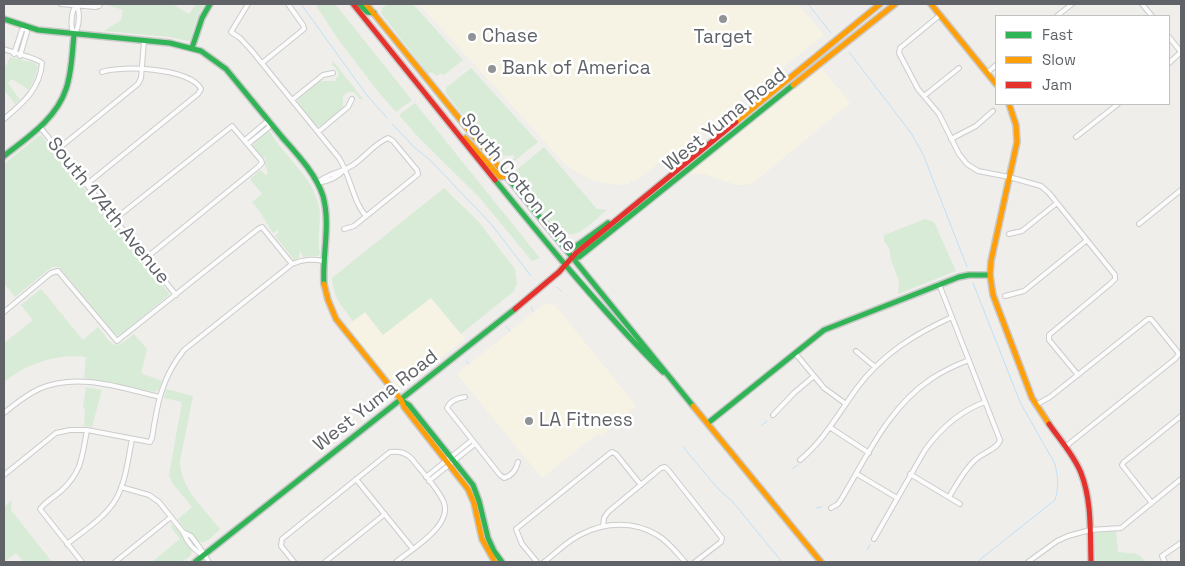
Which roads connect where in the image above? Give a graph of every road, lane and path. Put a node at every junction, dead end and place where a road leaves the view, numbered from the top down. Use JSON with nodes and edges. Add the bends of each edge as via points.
{"nodes":[{"id":1,"x":62,"y":4,"type":"edge"},
{"id":2,"x":210,"y":4,"type":"edge"},
{"id":3,"x":248,"y":4,"type":"edge"},
{"id":4,"x":288,"y":4,"type":"edge"},
{"id":5,"x":353,"y":4,"type":"edge"},
{"id":6,"x":359,"y":4,"type":"edge"},
{"id":7,"x":366,"y":4,"type":"edge"},
{"id":8,"x":880,"y":4,"type":"edge"},
{"id":9,"x":894,"y":4,"type":"edge"},
{"id":10,"x":932,"y":4,"type":"edge"},
{"id":11,"x":1072,"y":4,"type":"edge"},
{"id":12,"x":1142,"y":4,"type":"edge"},
{"id":13,"x":76,"y":5,"type":"junction"},
{"id":14,"x":100,"y":5,"type":"edge"},
{"id":15,"x":374,"y":13,"type":"junction"},
{"id":16,"x":940,"y":15,"type":"junction"},
{"id":17,"x":1058,"y":15,"type":"edge"},
{"id":18,"x":1151,"y":15,"type":"edge"},
{"id":19,"x":4,"y":19,"type":"edge"},
{"id":20,"x":26,"y":28,"type":"junction"},
{"id":21,"x":74,"y":35,"type":"junction"},
{"id":22,"x":1170,"y":38,"type":"edge"},
{"id":23,"x":144,"y":41,"type":"junction"},
{"id":24,"x":192,"y":48,"type":"junction"},
{"id":25,"x":4,"y":50,"type":"edge"},
{"id":26,"x":825,"y":50,"type":"junction"},
{"id":27,"x":1181,"y":52,"type":"edge"},
{"id":28,"x":14,"y":54,"type":"junction"},
{"id":29,"x":20,"y":56,"type":"junction"},
{"id":30,"x":1170,"y":62,"type":"edge"},
{"id":31,"x":262,"y":63,"type":"junction"},
{"id":32,"x":995,"y":67,"type":"edge"},
{"id":33,"x":959,"y":68,"type":"dead end"},
{"id":34,"x":142,"y":70,"type":"junction"},
{"id":35,"x":102,"y":72,"type":"dead end"},
{"id":36,"x":333,"y":73,"type":"dead end"},
{"id":37,"x":987,"y":73,"type":"junction"},
{"id":38,"x":798,"y":81,"type":"junction"},
{"id":39,"x":995,"y":83,"type":"edge"},
{"id":40,"x":435,"y":89,"type":"junction"},
{"id":41,"x":427,"y":96,"type":"junction"},
{"id":42,"x":924,"y":96,"type":"junction"},
{"id":43,"x":352,"y":99,"type":"dead end"},
{"id":44,"x":292,"y":100,"type":"junction"},
{"id":45,"x":1009,"y":105,"type":"edge"},
{"id":46,"x":1117,"y":105,"type":"edge"},
{"id":47,"x":993,"y":111,"type":"dead end"},
{"id":48,"x":4,"y":119,"type":"edge"},
{"id":49,"x":270,"y":123,"type":"junction"},
{"id":50,"x":40,"y":127,"type":"junction"},
{"id":51,"x":456,"y":131,"type":"junction"},
{"id":52,"x":318,"y":132,"type":"junction"},
{"id":53,"x":1076,"y":138,"type":"dead end"},
{"id":54,"x":952,"y":139,"type":"junction"},
{"id":55,"x":245,"y":140,"type":"junction"},
{"id":56,"x":248,"y":144,"type":"junction"},
{"id":57,"x":58,"y":149,"type":"junction"},
{"id":58,"x":4,"y":156,"type":"edge"},
{"id":59,"x":683,"y":166,"type":"junction"},
{"id":60,"x":345,"y":169,"type":"junction"},
{"id":61,"x":506,"y":176,"type":"junction"},
{"id":62,"x":1009,"y":177,"type":"junction"},
{"id":63,"x":317,"y":183,"type":"junction"},
{"id":64,"x":87,"y":184,"type":"junction"},
{"id":65,"x":1181,"y":190,"type":"edge"},
{"id":66,"x":1057,"y":203,"type":"junction"},
{"id":67,"x":634,"y":213,"type":"junction"},
{"id":68,"x":366,"y":216,"type":"junction"},
{"id":69,"x":115,"y":220,"type":"junction"},
{"id":70,"x":611,"y":224,"type":"junction"},
{"id":71,"x":1139,"y":224,"type":"dead end"},
{"id":72,"x":344,"y":229,"type":"dead end"},
{"id":73,"x":1010,"y":234,"type":"dead end"},
{"id":74,"x":1087,"y":240,"type":"junction"},
{"id":75,"x":568,"y":252,"type":"junction"},
{"id":76,"x":146,"y":258,"type":"junction"},
{"id":77,"x":573,"y":258,"type":"junction"},
{"id":78,"x":324,"y":261,"type":"junction"},
{"id":79,"x":292,"y":264,"type":"junction"},
{"id":80,"x":566,"y":266,"type":"junction"},
{"id":81,"x":990,"y":275,"type":"junction"},
{"id":82,"x":940,"y":284,"type":"junction"},
{"id":83,"x":176,"y":295,"type":"junction"},
{"id":84,"x":1005,"y":296,"type":"dead end"},
{"id":85,"x":4,"y":312,"type":"edge"},
{"id":86,"x":952,"y":316,"type":"junction"},
{"id":87,"x":616,"y":324,"type":"junction"},
{"id":88,"x":643,"y":345,"type":"junction"},
{"id":89,"x":856,"y":351,"type":"dead end"},
{"id":90,"x":795,"y":352,"type":"junction"},
{"id":91,"x":969,"y":360,"type":"junction"},
{"id":92,"x":874,"y":368,"type":"junction"},
{"id":93,"x":667,"y":375,"type":"junction"},
{"id":94,"x":1078,"y":375,"type":"junction"},
{"id":95,"x":814,"y":376,"type":"junction"},
{"id":96,"x":160,"y":397,"type":"junction"},
{"id":97,"x":465,"y":397,"type":"dead end"},
{"id":98,"x":401,"y":400,"type":"junction"},
{"id":99,"x":985,"y":402,"type":"junction"},
{"id":100,"x":846,"y":404,"type":"junction"},
{"id":101,"x":1036,"y":405,"type":"junction"},
{"id":102,"x":4,"y":413,"type":"edge"},
{"id":103,"x":773,"y":415,"type":"dead end"},
{"id":104,"x":1181,"y":416,"type":"edge"},
{"id":105,"x":708,"y":423,"type":"junction"},
{"id":106,"x":831,"y":428,"type":"junction"},
{"id":107,"x":87,"y":430,"type":"junction"},
{"id":108,"x":132,"y":439,"type":"junction"},
{"id":109,"x":474,"y":442,"type":"junction"},
{"id":110,"x":1065,"y":447,"type":"junction"},
{"id":111,"x":869,"y":452,"type":"junction"},
{"id":112,"x":800,"y":460,"type":"dead end"},
{"id":113,"x":451,"y":461,"type":"junction"},
{"id":114,"x":518,"y":462,"type":"dead end"},
{"id":115,"x":4,"y":474,"type":"edge"},
{"id":116,"x":857,"y":474,"type":"junction"},
{"id":117,"x":910,"y":474,"type":"junction"},
{"id":118,"x":356,"y":479,"type":"junction"},
{"id":119,"x":428,"y":479,"type":"junction"},
{"id":120,"x":1181,"y":479,"type":"edge"},
{"id":121,"x":641,"y":485,"type":"junction"},
{"id":122,"x":121,"y":487,"type":"junction"},
{"id":123,"x":950,"y":497,"type":"junction"},
{"id":124,"x":897,"y":498,"type":"junction"},
{"id":125,"x":1152,"y":503,"type":"junction"},
{"id":126,"x":960,"y":504,"type":"dead end"},
{"id":127,"x":831,"y":508,"type":"dead end"},
{"id":128,"x":384,"y":514,"type":"junction"},
{"id":129,"x":171,"y":517,"type":"junction"},
{"id":130,"x":604,"y":526,"type":"junction"},
{"id":131,"x":1090,"y":530,"type":"junction"},
{"id":132,"x":874,"y":539,"type":"dead end"},
{"id":133,"x":1181,"y":543,"type":"edge"},
{"id":134,"x":67,"y":544,"type":"junction"},
{"id":135,"x":413,"y":549,"type":"junction"},
{"id":136,"x":203,"y":555,"type":"junction"},
{"id":137,"x":1032,"y":561,"type":"edge"},
{"id":138,"x":82,"y":562,"type":"edge"},
{"id":139,"x":115,"y":562,"type":"edge"},
{"id":140,"x":195,"y":562,"type":"edge"},
{"id":141,"x":209,"y":562,"type":"edge"},
{"id":142,"x":294,"y":562,"type":"edge"},
{"id":143,"x":325,"y":562,"type":"edge"},
{"id":144,"x":396,"y":562,"type":"edge"},
{"id":145,"x":495,"y":562,"type":"edge"},
{"id":146,"x":502,"y":562,"type":"edge"},
{"id":147,"x":537,"y":562,"type":"edge"},
{"id":148,"x":544,"y":562,"type":"edge"},
{"id":149,"x":685,"y":562,"type":"edge"},
{"id":150,"x":695,"y":562,"type":"edge"},
{"id":151,"x":821,"y":562,"type":"edge"},
{"id":152,"x":1091,"y":562,"type":"edge"},
{"id":153,"x":1165,"y":562,"type":"edge"}],
"edges":[{"from":1,"to":13,"type":"street"},
{"from":2,"to":24,"type":"main road"},
{"from":3,"to":31,"type":"street","via":[[232,32]]},
{"from":4,"to":31,"type":"street","via":[[304,28]]},
{"from":5,"to":41,"type":"main road","name":"South Cotton Lane"},
{"from":6,"to":15,"type":"main road","via":[[367,12]]},
{"from":7,"to":15,"type":"main road","name":"South Cotton Lane"},
{"from":8,"to":26,"type":"main road","name":"West Yuma Road"},
{"from":9,"to":38,"type":"main road","name":"West Yuma Road"},
{"from":10,"to":16,"type":"main road"},
{"from":11,"to":17,"type":"street"},
{"from":12,"to":18,"type":"street"},
{"from":13,"to":14,"type":"street"},
{"from":13,"to":21,"type":"street","via":[[79,8]]},
{"from":15,"to":40,"type":"main road","name":"South Cotton Lane"},
{"from":16,"to":37,"type":"main road"},
{"from":16,"to":42,"type":"street","via":[[900,48],[899,53]]},
{"from":19,"to":20,"type":"main road"},
{"from":20,"to":21,"type":"main road"},
{"from":20,"to":28,"type":"street","via":[[22,30]]},
{"from":20,"to":29,"type":"street"},
{"from":21,"to":23,"type":"main road"},
{"from":21,"to":50,"type":"main road","via":[[66,91],[52,115]]},
{"from":22,"to":27,"type":"street"},
{"from":23,"to":24,"type":"main road"},
{"from":23,"to":34,"type":"street"},
{"from":24,"to":49,"type":"main road","via":[[226,69]]},
{"from":25,"to":28,"type":"street"},
{"from":26,"to":38,"type":"main road","via":[[825,55]]},
{"from":26,"to":59,"type":"main road","name":"West Yuma Road"},
{"from":27,"to":30,"type":"street"},
{"from":28,"to":29,"type":"street"},
{"from":29,"to":48,"type":"street","via":[[42,63],[40,76],[32,93]]},
{"from":31,"to":44,"type":"street"},
{"from":32,"to":37,"type":"street"},
{"from":33,"to":42,"type":"street"},
{"from":34,"to":35,"type":"street","via":[[112,68]]},
{"from":34,"to":57,"type":"street","via":[[138,84]]},
{"from":34,"to":64,"type":"street","via":[[183,76],[201,89]]},
{"from":36,"to":44,"type":"street","via":[[323,75]]},
{"from":37,"to":39,"type":"main road"},
{"from":38,"to":67,"type":"main road","name":"West Yuma Road"},
{"from":40,"to":41,"type":"main road"},
{"from":40,"to":61,"type":"main road","name":"South Cotton Lane"},
{"from":41,"to":51,"type":"main road","name":"South Cotton Lane"},
{"from":42,"to":54,"type":"street","via":[[939,114]]},
{"from":43,"to":52,"type":"street","via":[[348,107]]},
{"from":44,"to":52,"type":"street"},
{"from":45,"to":62,"type":"main road","via":[[1017,134]]},
{"from":46,"to":53,"type":"street"},
{"from":47,"to":54,"type":"street","via":[[976,126]]},
{"from":49,"to":55,"type":"street","via":[[265,123]]},
{"from":49,"to":56,"type":"street"},
{"from":49,"to":63,"type":"main road"},
{"from":50,"to":57,"type":"street","name":"South 174th Avenue"},
{"from":50,"to":58,"type":"main road"},
{"from":51,"to":61,"type":"main road","via":[[500,176]]},
{"from":51,"to":80,"type":"main road","name":"South Cotton Lane"},
{"from":52,"to":60,"type":"street"},
{"from":54,"to":62,"type":"street","via":[[967,164],[978,171]]},
{"from":55,"to":56,"type":"street"},
{"from":55,"to":69,"type":"street","via":[[232,126]]},
{"from":56,"to":76,"type":"street","via":[[262,163]]},
{"from":57,"to":64,"type":"street","name":"South 174th Avenue"},
{"from":59,"to":67,"type":"main road","via":[[683,171]]},
{"from":59,"to":70,"type":"main road","name":"West Yuma Road"},
{"from":60,"to":63,"type":"street"},
{"from":60,"to":68,"type":"street","via":[[357,202]]},
{"from":60,"to":68,"type":"street","via":[[388,138],[417,170],[418,174]]},
{"from":61,"to":75,"type":"main road","name":"South Cotton Lane"},
{"from":62,"to":66,"type":"street","via":[[1041,186]]},
{"from":62,"to":81,"type":"main road","via":[[995,236]]},
{"from":63,"to":78,"type":"main road","via":[[327,214]]},
{"from":64,"to":69,"type":"street","name":"South 174th Avenue"},
{"from":65,"to":71,"type":"street"},
{"from":66,"to":73,"type":"street","via":[[1022,231]]},
{"from":66,"to":74,"type":"street"},
{"from":67,"to":77,"type":"main road","name":"West Yuma Road","via":[[579,257]]},
{"from":68,"to":72,"type":"street","via":[[354,226]]},
{"from":69,"to":76,"type":"street","name":"South 174th Avenue"},
{"from":70,"to":75,"type":"main road"},
{"from":70,"to":77,"type":"main road","name":"West Yuma Road"},
{"from":74,"to":84,"type":"street","via":[[1024,291]]},
{"from":74,"to":94,"type":"street","via":[[1116,279],[1049,335]]},
{"from":75,"to":77,"type":"main road","name":"South Cotton Lane"},
{"from":76,"to":83,"type":"street","name":"South 174th Avenue"},
{"from":77,"to":80,"type":"main road","name":"West Yuma Road"},
{"from":77,"to":88,"type":"main road","name":"South Cotton Lane"},
{"from":78,"to":79,"type":"street","via":[[310,259]]},
{"from":78,"to":98,"type":"main road","via":[[324,286],[336,319]]},
{"from":79,"to":83,"type":"street","via":[[262,227]]},
{"from":79,"to":96,"type":"street","via":[[184,350],[168,372]]},
{"from":80,"to":87,"type":"main road","name":"South Cotton Lane"},
{"from":80,"to":98,"type":"main road","name":"West Yuma Road"},
{"from":81,"to":82,"type":"main road","via":[[966,276]]},
{"from":81,"to":101,"type":"main road","via":[[996,303]]},
{"from":82,"to":86,"type":"street"},
{"from":82,"to":90,"type":"main road","via":[[830,327]]},
{"from":83,"to":85,"type":"street","via":[[117,341],[58,271]]},
{"from":86,"to":91,"type":"street"},
{"from":86,"to":92,"type":"street","via":[[897,347]]},
{"from":87,"to":88,"type":"main road","via":[[622,324]]},
{"from":87,"to":93,"type":"main road","name":"South Cotton Lane"},
{"from":88,"to":93,"type":"main road","name":"South Cotton Lane"},
{"from":89,"to":92,"type":"street"},
{"from":90,"to":95,"type":"street"},
{"from":90,"to":105,"type":"main road"},
{"from":91,"to":99,"type":"street"},
{"from":91,"to":111,"type":"street","via":[[941,372],[922,385],[886,425]]},
{"from":92,"to":100,"type":"street"},
{"from":93,"to":105,"type":"main road","name":"South Cotton Lane"},
{"from":94,"to":101,"type":"street"},
{"from":94,"to":110,"type":"street","via":[[1148,319],[1179,354]]},
{"from":95,"to":100,"type":"street","via":[[827,391]]},
{"from":95,"to":103,"type":"street"},
{"from":96,"to":102,"type":"street","via":[[89,382],[64,382],[29,394]]},
{"from":96,"to":108,"type":"street","via":[[150,442]]},
{"from":97,"to":109,"type":"street","via":[[457,398],[447,408]]},
{"from":98,"to":113,"type":"main road"},
{"from":98,"to":136,"type":"main road","name":"West Yuma Road"},
{"from":99,"to":117,"type":"street","via":[[962,413],[942,429]]},
{"from":99,"to":123,"type":"street","via":[[1000,442],[970,465]]},
{"from":100,"to":106,"type":"street"},
{"from":101,"to":110,"type":"main road"},
{"from":104,"to":125,"type":"street","via":[[1122,466]]},
{"from":105,"to":151,"type":"main road","name":"South Cotton Lane"},
{"from":106,"to":111,"type":"street"},
{"from":106,"to":112,"type":"street"},
{"from":107,"to":108,"type":"street"},
{"from":107,"to":115,"type":"street","via":[[56,433]]},
{"from":107,"to":134,"type":"street","via":[[77,473],[40,509]]},
{"from":108,"to":122,"type":"street"},
{"from":109,"to":113,"type":"street"},
{"from":109,"to":114,"type":"street","via":[[504,478],[512,473]]},
{"from":110,"to":131,"type":"main road","via":[[1084,481]]},
{"from":111,"to":116,"type":"street"},
{"from":113,"to":119,"type":"street"},
{"from":113,"to":145,"type":"main road","via":[[468,489],[480,534]]},
{"from":113,"to":146,"type":"main road","via":[[473,485],[488,538]]},
{"from":116,"to":124,"type":"street"},
{"from":116,"to":127,"type":"street","via":[[838,504]]},
{"from":117,"to":123,"type":"street"},
{"from":117,"to":124,"type":"street"},
{"from":118,"to":119,"type":"street","via":[[390,452],[399,451],[408,455]]},
{"from":118,"to":128,"type":"street"},
{"from":118,"to":142,"type":"street","via":[[282,539],[280,543]]},
{"from":119,"to":135,"type":"street","via":[[445,504],[444,515],[442,523]]},
{"from":120,"to":125,"type":"street"},
{"from":121,"to":130,"type":"street","via":[[608,512]]},
{"from":121,"to":147,"type":"street","via":[[612,452],[516,529],[522,544]]},
{"from":121,"to":150,"type":"street","via":[[665,467],[722,538]]},
{"from":122,"to":129,"type":"street","via":[[149,495]]},
{"from":122,"to":134,"type":"street","via":[[105,512]]},
{"from":123,"to":126,"type":"street"},
{"from":124,"to":132,"type":"street"},
{"from":125,"to":131,"type":"street","via":[[1121,528]]},
{"from":128,"to":135,"type":"street"},
{"from":128,"to":143,"type":"street"},
{"from":129,"to":136,"type":"street"},
{"from":129,"to":139,"type":"street"},
{"from":130,"to":148,"type":"street","via":[[581,534]]},
{"from":130,"to":149,"type":"street","via":[[628,526],[651,532]]},
{"from":131,"to":137,"type":"street","via":[[1056,541]]},
{"from":131,"to":152,"type":"main road"},
{"from":133,"to":153,"type":"street","via":[[1162,556]]},
{"from":134,"to":138,"type":"street"},
{"from":135,"to":144,"type":"street"},
{"from":136,"to":140,"type":"main road","name":"West Yuma Road"},
{"from":136,"to":141,"type":"street"}]}
